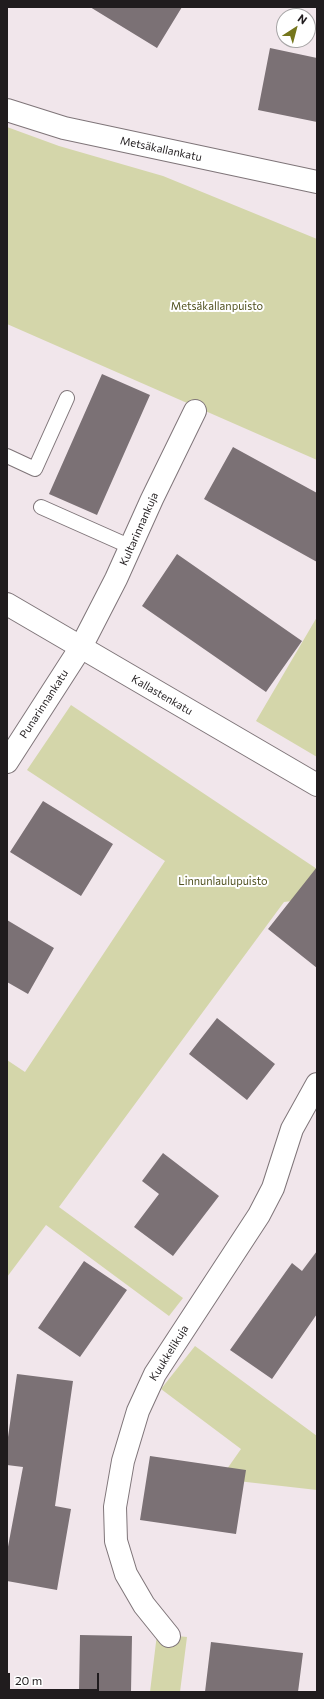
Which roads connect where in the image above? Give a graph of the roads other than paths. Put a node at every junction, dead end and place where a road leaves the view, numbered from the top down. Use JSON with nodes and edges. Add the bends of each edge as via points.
{"nodes":[{"id":1,"x":7,"y":110,"type":"edge"},
{"id":2,"x":317,"y":182,"type":"edge"},
{"id":3,"x":67,"y":398,"type":"dead end"},
{"id":4,"x":196,"y":411,"type":"dead end"},
{"id":5,"x":7,"y":456,"type":"edge"},
{"id":6,"x":41,"y":507,"type":"dead end"},
{"id":7,"x":131,"y":547,"type":"junction"},
{"id":8,"x":7,"y":604,"type":"edge"},
{"id":9,"x":81,"y":647,"type":"junction"},
{"id":10,"x":7,"y":762,"type":"edge"},
{"id":11,"x":317,"y":786,"type":"edge"},
{"id":12,"x":317,"y":1084,"type":"edge"},
{"id":13,"x":169,"y":1636,"type":"dead end"}],
"edges":[{"from":1,"to":2,"type":"street","name":"Metsäkallankatu","via":[[64,128]]},
{"from":3,"to":5,"type":"lane","via":[[35,469]]},
{"from":4,"to":7,"type":"street","name":"Kultarinnankuja"},
{"from":6,"to":7,"type":"lane"},
{"from":7,"to":9,"type":"street","name":"Kultarinnankuja"},
{"from":8,"to":9,"type":"street","name":"Kallastenkatu"},
{"from":9,"to":10,"type":"street","name":"Punarinnankatu"},
{"from":9,"to":11,"type":"street","name":"Kallastenkatu"},
{"from":12,"to":13,"type":"street","name":"Kuukkelikuja","via":[[292,1129],[273,1188],[259,1215],[155,1374],[138,1411],[122,1461],[115,1507],[116,1541],[126,1574],[144,1605]]}]}
